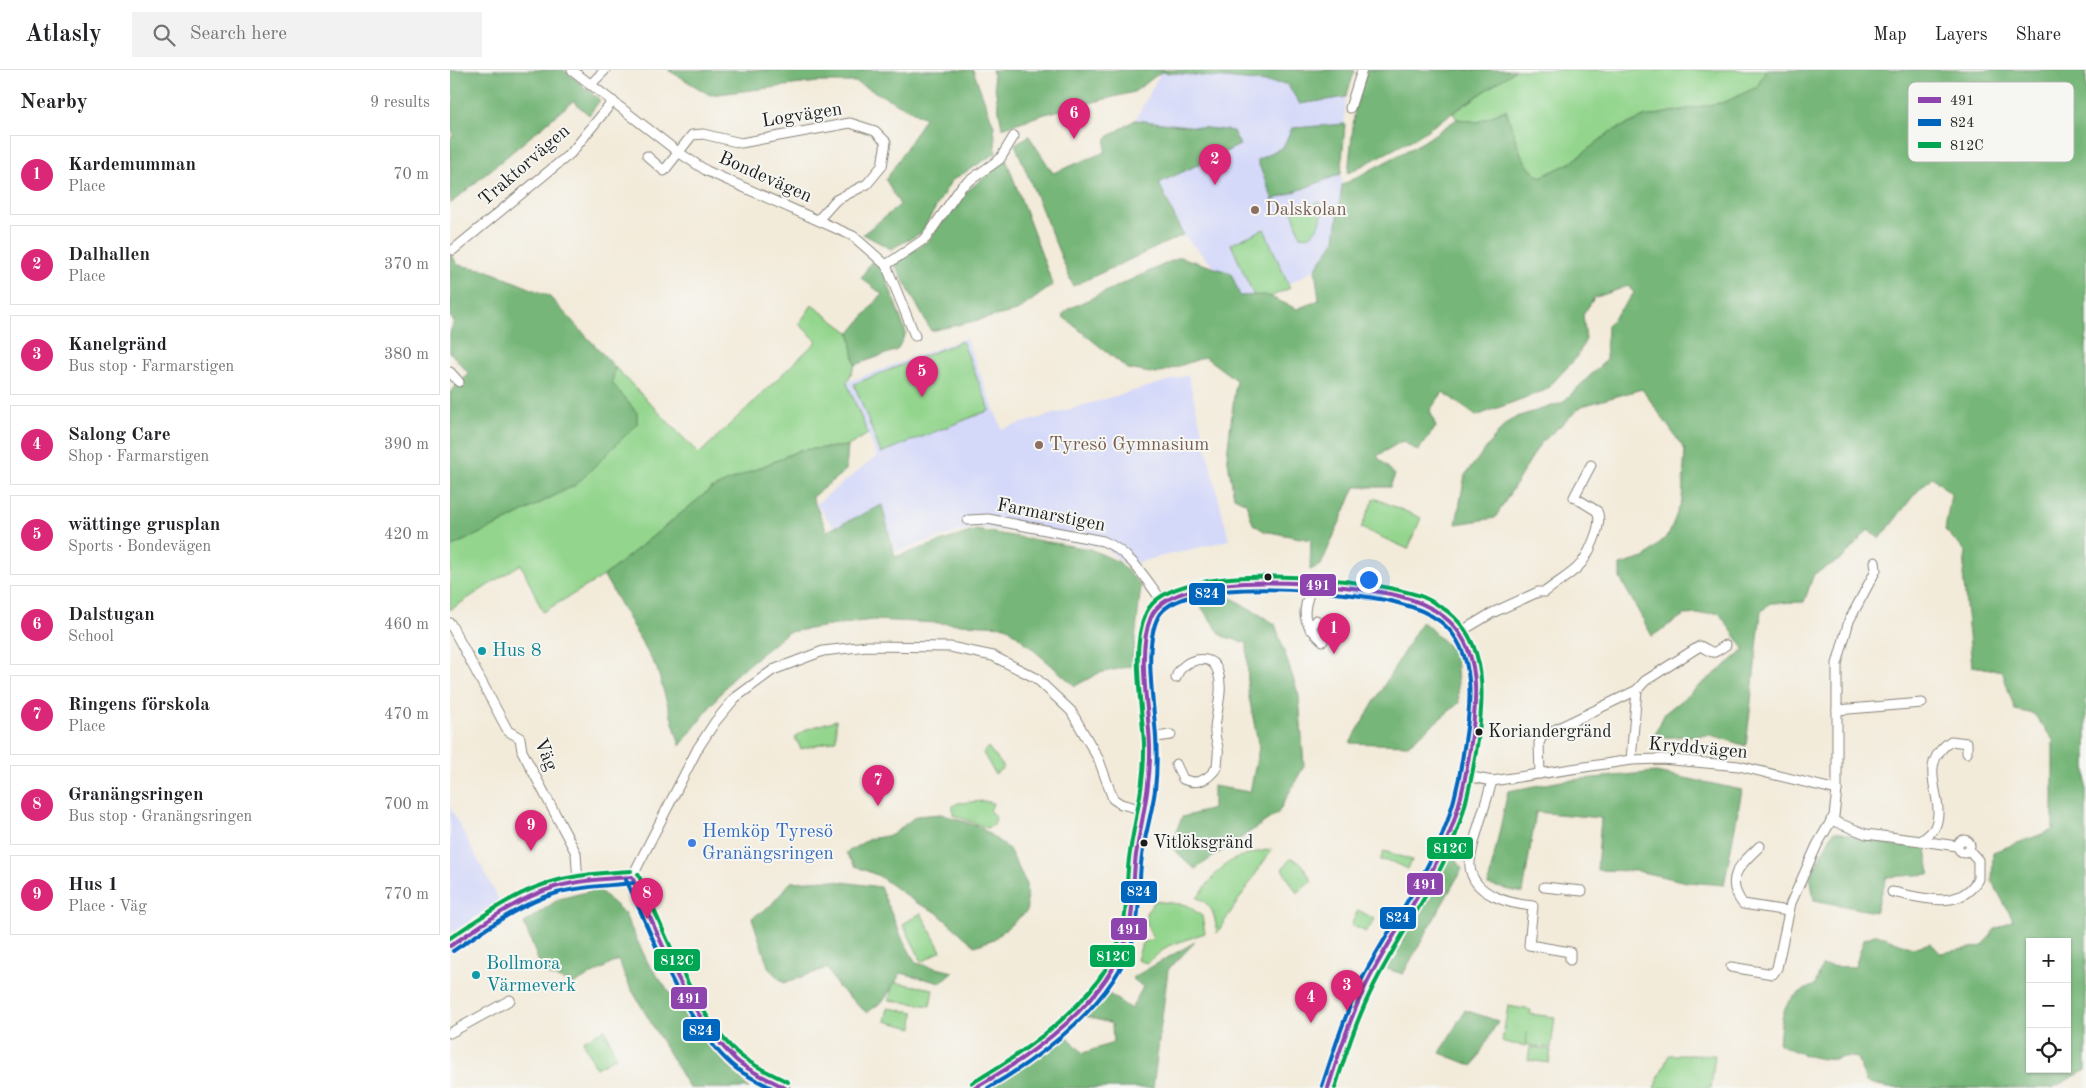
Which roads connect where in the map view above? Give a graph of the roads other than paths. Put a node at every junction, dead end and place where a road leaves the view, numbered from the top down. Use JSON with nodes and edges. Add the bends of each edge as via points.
{"nodes":[{"id":1,"x":572,"y":70,"type":"edge"},
{"id":2,"x":605,"y":70,"type":"edge"},
{"id":3,"x":1362,"y":70,"type":"edge"},
{"id":4,"x":590,"y":85,"type":"junction"},
{"id":5,"x":613,"y":101,"type":"junction"},
{"id":6,"x":1350,"y":108,"type":"dead end"},
{"id":7,"x":1014,"y":136,"type":"dead end"},
{"id":8,"x":678,"y":152,"type":"junction"},
{"id":9,"x":647,"y":156,"type":"dead end"},
{"id":10,"x":818,"y":220,"type":"junction"},
{"id":11,"x":452,"y":250,"type":"dead end"},
{"id":12,"x":886,"y":265,"type":"junction"},
{"id":13,"x":915,"y":336,"type":"dead end"},
{"id":14,"x":450,"y":372,"type":"edge"},
{"id":15,"x":459,"y":382,"type":"dead end"},
{"id":16,"x":1591,"y":465,"type":"dead end"},
{"id":17,"x":968,"y":520,"type":"dead end"},
{"id":18,"x":1875,"y":562,"type":"dead end"},
{"id":19,"x":1312,"y":584,"type":"junction"},
{"id":20,"x":1162,"y":601,"type":"junction"},
{"id":21,"x":1316,"y":620,"type":"dead end"},
{"id":22,"x":450,"y":623,"type":"edge"},
{"id":23,"x":1310,"y":629,"type":"junction"},
{"id":24,"x":1460,"y":632,"type":"junction"},
{"id":25,"x":1324,"y":641,"type":"dead end"},
{"id":26,"x":1726,"y":645,"type":"dead end"},
{"id":27,"x":1176,"y":678,"type":"dead end"},
{"id":28,"x":1636,"y":690,"type":"junction"},
{"id":29,"x":1922,"y":703,"type":"dead end"},
{"id":30,"x":1837,"y":710,"type":"junction"},
{"id":31,"x":1171,"y":735,"type":"dead end"},
{"id":32,"x":1149,"y":738,"type":"junction"},
{"id":33,"x":1967,"y":753,"type":"dead end"},
{"id":34,"x":1631,"y":760,"type":"junction"},
{"id":35,"x":1176,"y":764,"type":"dead end"},
{"id":36,"x":1540,"y":774,"type":"junction"},
{"id":37,"x":1467,"y":776,"type":"junction"},
{"id":38,"x":1492,"y":781,"type":"junction"},
{"id":39,"x":1837,"y":790,"type":"junction"},
{"id":40,"x":1144,"y":810,"type":"junction"},
{"id":41,"x":1831,"y":820,"type":"junction"},
{"id":42,"x":1921,"y":841,"type":"junction"},
{"id":43,"x":1760,"y":846,"type":"dead end"},
{"id":44,"x":632,"y":877,"type":"junction"},
{"id":45,"x":578,"y":883,"type":"junction"},
{"id":46,"x":1544,"y":887,"type":"dead end"},
{"id":47,"x":1582,"y":891,"type":"dead end"},
{"id":48,"x":1892,"y":892,"type":"dead end"},
{"id":49,"x":1788,"y":912,"type":"junction"},
{"id":50,"x":450,"y":946,"type":"edge"},
{"id":51,"x":1570,"y":960,"type":"dead end"},
{"id":52,"x":1731,"y":967,"type":"dead end"},
{"id":53,"x":510,"y":1000,"type":"dead end"},
{"id":54,"x":450,"y":1033,"type":"edge"},
{"id":55,"x":785,"y":1088,"type":"edge"},
{"id":56,"x":975,"y":1088,"type":"edge"},
{"id":57,"x":1328,"y":1088,"type":"edge"}],
"edges":[{"from":1,"to":4,"type":"street","name":"Bondevägen"},
{"from":2,"to":4,"type":"street"},
{"from":3,"to":6,"type":"street"},
{"from":4,"to":5,"type":"street","name":"Bondevägen"},
{"from":5,"to":8,"type":"street","name":"Bondevägen"},
{"from":5,"to":11,"type":"street","name":"Traktorvägen","via":[[571,153]]},
{"from":7,"to":12,"type":"street","via":[[1000,159],[962,186],[926,238]]},
{"from":8,"to":9,"type":"street","via":[[664,171]]},
{"from":8,"to":10,"type":"street","name":"Bondevägen","via":[[707,171],[752,193]]},
{"from":8,"to":10,"type":"street","name":"Logvägen","via":[[692,135],[703,134],[741,143],[850,123],[874,131],[886,142],[882,166],[867,184],[836,200]]},
{"from":10,"to":12,"type":"street","name":"Bondevägen","via":[[852,236]]},
{"from":12,"to":13,"type":"street","name":"Bondevägen"},
{"from":14,"to":15,"type":"street"},
{"from":16,"to":24,"type":"street","via":[[1574,497],[1597,511],[1599,520],[1596,535],[1578,567],[1545,592],[1538,592],[1492,613]]},
{"from":17,"to":20,"type":"street","name":"Farmarstigen","via":[[988,519],[1114,545],[1131,559]]},
{"from":18,"to":30,"type":"street","via":[[1876,570],[1849,621],[1837,664]]},
{"from":19,"to":20,"type":"street","via":[[1206,585]]},
{"from":19,"to":23,"type":"street","via":[[1304,612],[1305,623]]},
{"from":19,"to":24,"type":"street","via":[[1343,586],[1411,600],[1449,620]]},
{"from":20,"to":32,"type":"street","via":[[1148,620],[1145,638]]},
{"from":21,"to":23,"type":"street"},
{"from":22,"to":45,"type":"street","name":"Väg","via":[[508,731],[520,738],[522,751],[576,853]]},
{"from":23,"to":25,"type":"street"},
{"from":24,"to":37,"type":"street","via":[[1468,648],[1476,694]]},
{"from":26,"to":28,"type":"street","via":[[1714,653],[1708,653],[1700,646]]},
{"from":27,"to":35,"type":"street","via":[[1178,669],[1183,665],[1204,659],[1212,662],[1218,671],[1220,686],[1214,738],[1218,747],[1216,767],[1212,774],[1195,782],[1183,779]]},
{"from":28,"to":34,"type":"street"},
{"from":28,"to":36,"type":"street","via":[[1542,736],[1539,743]]},
{"from":29,"to":30,"type":"street"},
{"from":30,"to":39,"type":"street"},
{"from":31,"to":32,"type":"street"},
{"from":32,"to":40,"type":"street","via":[[1150,781]]},
{"from":33,"to":42,"type":"street","via":[[1966,743],[1951,741],[1937,756],[1932,777],[1938,802],[1935,827]]},
{"from":34,"to":36,"type":"street","name":"Kryddvägen"},
{"from":34,"to":39,"type":"street","name":"Kryddvägen","via":[[1690,760],[1739,766]]},
{"from":36,"to":38,"type":"street","name":"Kryddvägen"},
{"from":37,"to":38,"type":"street","name":"Kryddvägen"},
{"from":37,"to":57,"type":"street","via":[[1441,853],[1358,1001]]},
{"from":38,"to":51,"type":"street","via":[[1470,858],[1472,876],[1476,884],[1510,904],[1533,906],[1529,945],[1570,952]]},
{"from":39,"to":41,"type":"street"},
{"from":40,"to":44,"type":"street","via":[[1113,799],[1099,760],[1071,711],[1036,678],[1002,660],[950,647],[867,646],[823,650],[773,670],[735,698],[714,722]]},
{"from":40,"to":56,"type":"street","via":[[1133,870],[1133,905],[1125,942],[1114,968],[1079,1012],[1002,1074]]},
{"from":41,"to":42,"type":"street","via":[[1866,834]]},
{"from":41,"to":49,"type":"street"},
{"from":42,"to":48,"type":"street","via":[[1958,846],[1961,852],[1969,850],[1978,860],[1978,879],[1960,897],[1946,901]]},
{"from":43,"to":49,"type":"street","via":[[1739,866],[1735,876],[1736,891],[1743,904]]},
{"from":44,"to":45,"type":"street"},
{"from":44,"to":55,"type":"street","via":[[687,994],[708,1029],[749,1070]]},
{"from":45,"to":50,"type":"street","via":[[546,890],[513,906]]},
{"from":46,"to":47,"type":"street"},
{"from":49,"to":52,"type":"street","via":[[1773,974]]},
{"from":53,"to":54,"type":"street"}]}
